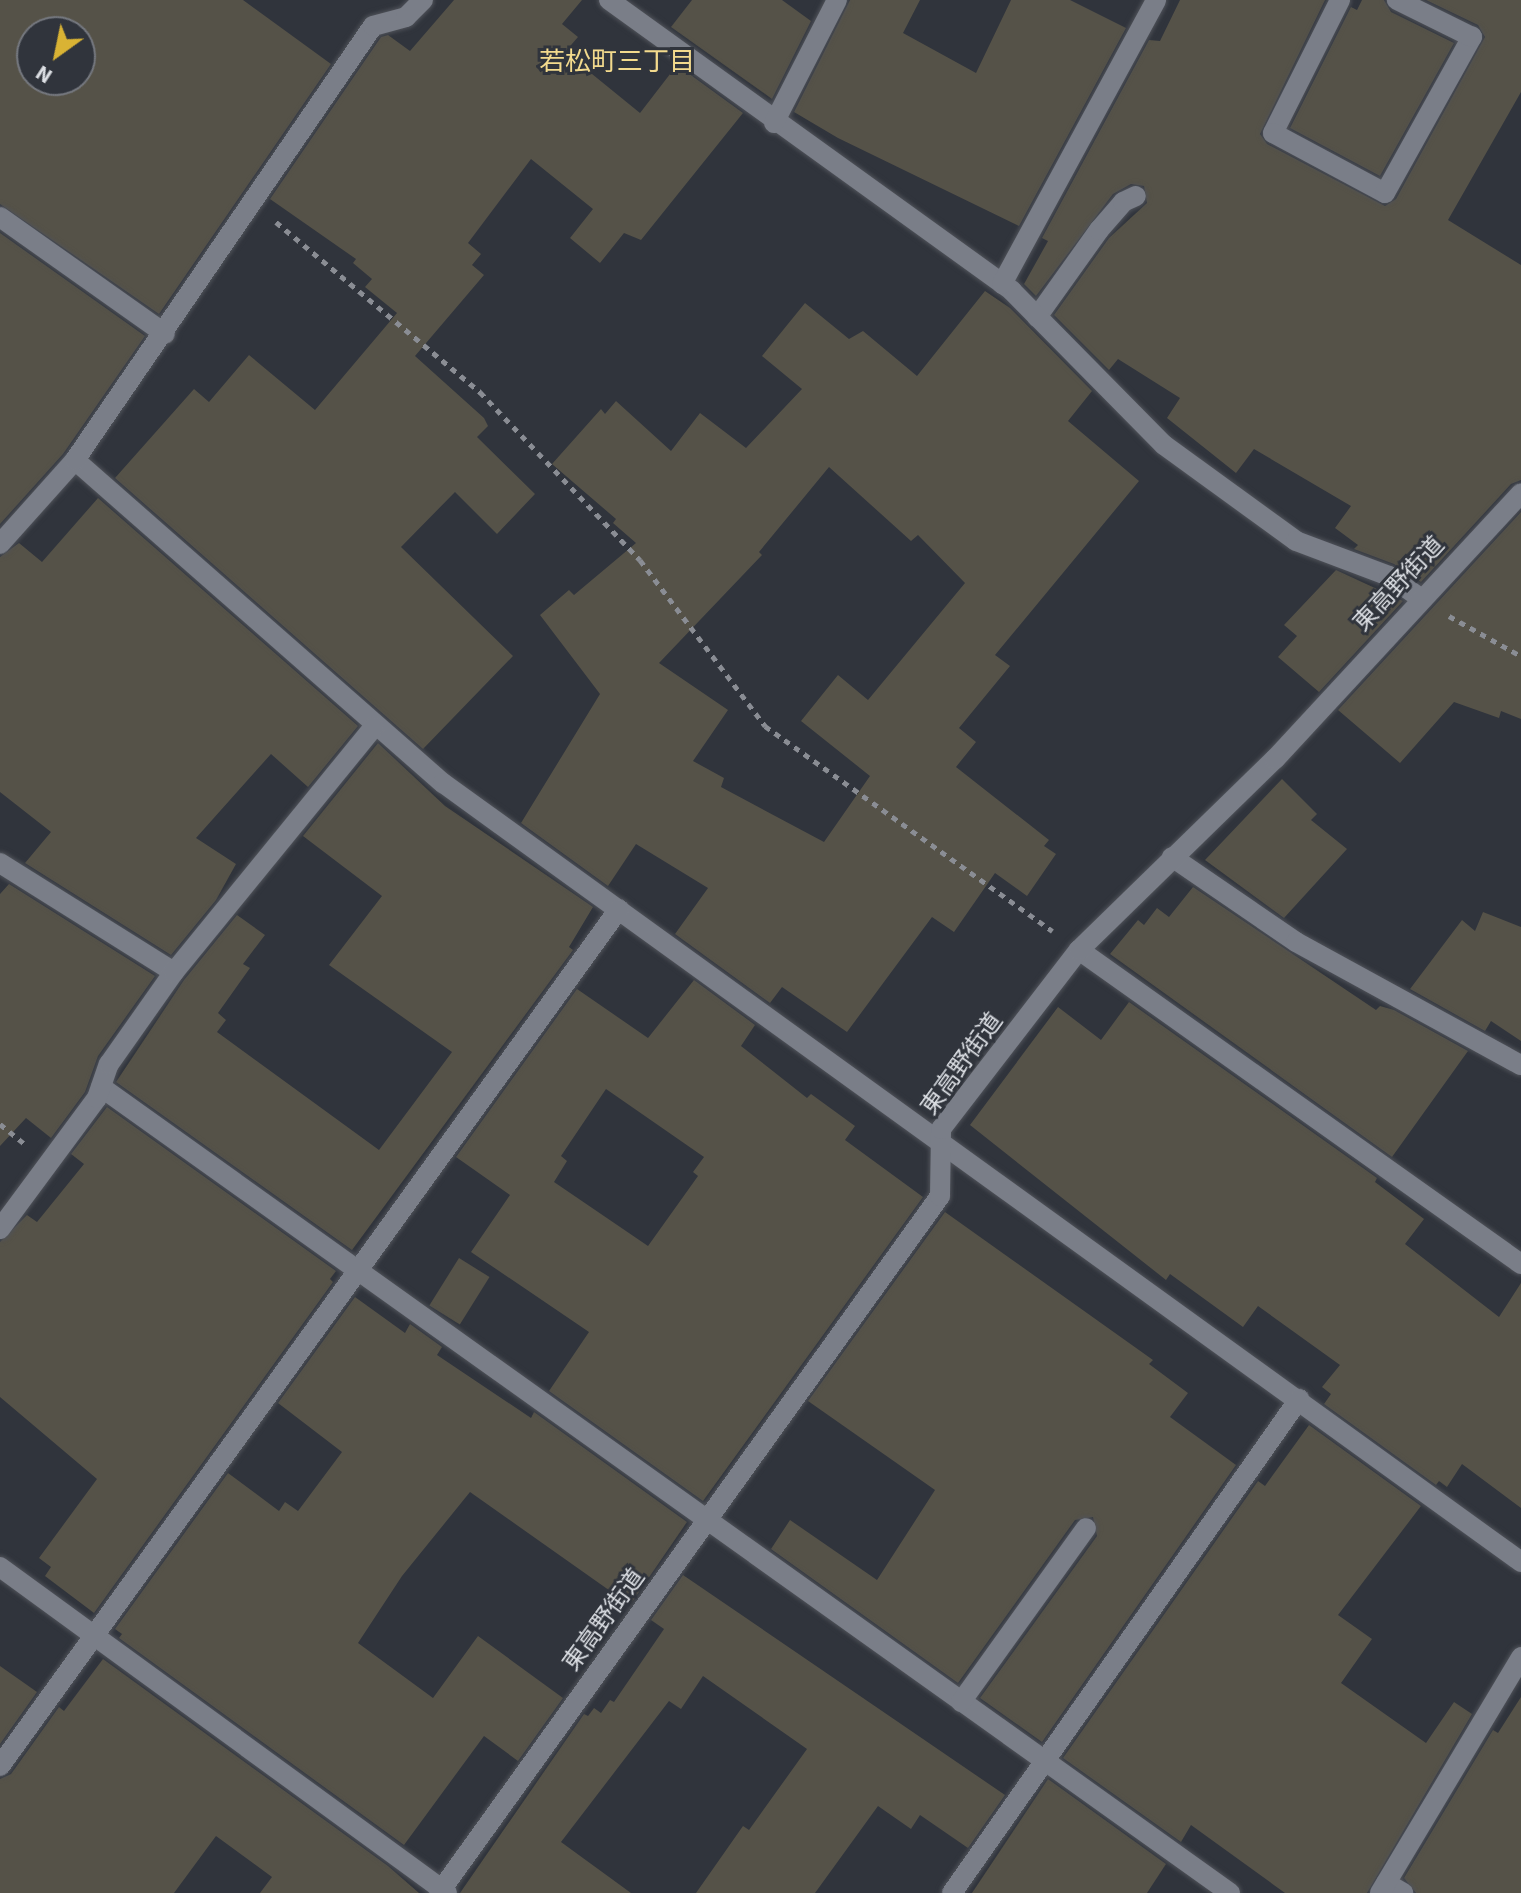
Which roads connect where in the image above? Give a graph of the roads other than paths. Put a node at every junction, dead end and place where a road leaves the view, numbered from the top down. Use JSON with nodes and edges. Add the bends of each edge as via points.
{"nodes":[{"id":1,"x":423,"y":0,"type":"edge"},
{"id":2,"x":609,"y":0,"type":"edge"},
{"id":3,"x":837,"y":0,"type":"edge"},
{"id":4,"x":1156,"y":0,"type":"edge"},
{"id":5,"x":1340,"y":0,"type":"edge"},
{"id":6,"x":1397,"y":0,"type":"edge"},
{"id":7,"x":774,"y":123,"type":"junction"},
{"id":8,"x":1136,"y":196,"type":"dead end"},
{"id":9,"x":0,"y":217,"type":"edge"},
{"id":10,"x":1002,"y":284,"type":"junction"},
{"id":11,"x":1037,"y":317,"type":"junction"},
{"id":12,"x":165,"y":334,"type":"junction"},
{"id":13,"x":75,"y":460,"type":"junction"},
{"id":14,"x":1521,"y":493,"type":"edge"},
{"id":15,"x":0,"y":544,"type":"edge"},
{"id":16,"x":1421,"y":598,"type":"junction"},
{"id":17,"x":374,"y":727,"type":"junction"},
{"id":18,"x":1172,"y":857,"type":"junction"},
{"id":19,"x":0,"y":863,"type":"edge"},
{"id":20,"x":619,"y":909,"type":"junction"},
{"id":21,"x":1079,"y":950,"type":"junction"},
{"id":22,"x":174,"y":972,"type":"junction"},
{"id":23,"x":1521,"y":1065,"type":"edge"},
{"id":24,"x":101,"y":1087,"type":"junction"},
{"id":25,"x":941,"y":1139,"type":"junction"},
{"id":26,"x":0,"y":1229,"type":"edge"},
{"id":27,"x":1521,"y":1264,"type":"edge"},
{"id":28,"x":357,"y":1272,"type":"junction"},
{"id":29,"x":1299,"y":1399,"type":"junction"},
{"id":30,"x":708,"y":1522,"type":"junction"},
{"id":31,"x":1086,"y":1528,"type":"dead end"},
{"id":32,"x":1521,"y":1562,"type":"edge"},
{"id":33,"x":0,"y":1567,"type":"edge"},
{"id":34,"x":94,"y":1634,"type":"junction"},
{"id":35,"x":1521,"y":1657,"type":"edge"},
{"id":36,"x":961,"y":1702,"type":"junction"},
{"id":37,"x":1044,"y":1761,"type":"junction"},
{"id":38,"x":0,"y":1766,"type":"edge"},
{"id":39,"x":1390,"y":1890,"type":"edge"},
{"id":40,"x":443,"y":1892,"type":"edge"},
{"id":41,"x":952,"y":1893,"type":"edge"},
{"id":42,"x":1230,"y":1893,"type":"edge"}],
"edges":[{"from":1,"to":12,"type":"street","via":[[406,17],[373,26]]},
{"from":2,"to":7,"type":"street"},
{"from":3,"to":7,"type":"street"},
{"from":4,"to":10,"type":"street"},
{"from":5,"to":6,"type":"street","via":[[1273,133],[1385,193],[1472,37]]},
{"from":7,"to":10,"type":"street","via":[[873,187]]},
{"from":8,"to":11,"type":"street","via":[[1123,202],[1099,230]]},
{"from":9,"to":12,"type":"street"},
{"from":10,"to":11,"type":"street"},
{"from":11,"to":16,"type":"street","via":[[1164,445],[1296,541],[1389,576]]},
{"from":12,"to":13,"type":"street"},
{"from":13,"to":15,"type":"street"},
{"from":13,"to":17,"type":"street"},
{"from":14,"to":16,"type":"street","name":"東高野街道"},
{"from":16,"to":18,"type":"street","name":"東高野街道","via":[[1275,759]]},
{"from":17,"to":20,"type":"street"},
{"from":17,"to":22,"type":"street"},
{"from":18,"to":21,"type":"street","name":"東高野街道"},
{"from":18,"to":23,"type":"street","via":[[1296,942]]},
{"from":19,"to":22,"type":"street"},
{"from":20,"to":25,"type":"street"},
{"from":20,"to":28,"type":"street"},
{"from":21,"to":25,"type":"street","name":"東高野街道","via":[[941,1129]]},
{"from":21,"to":27,"type":"street"},
{"from":22,"to":24,"type":"street","via":[[109,1064]]},
{"from":24,"to":26,"type":"street"},
{"from":24,"to":28,"type":"street"},
{"from":25,"to":29,"type":"street"},
{"from":25,"to":30,"type":"street","name":"東高野街道","via":[[940,1196]]},
{"from":28,"to":30,"type":"street"},
{"from":28,"to":34,"type":"street"},
{"from":29,"to":32,"type":"street"},
{"from":29,"to":37,"type":"street"},
{"from":30,"to":36,"type":"street"},
{"from":30,"to":40,"type":"street","name":"東高野街道"},
{"from":31,"to":36,"type":"street"},
{"from":33,"to":34,"type":"street"},
{"from":34,"to":38,"type":"street"},
{"from":34,"to":40,"type":"street"},
{"from":35,"to":39,"type":"street"},
{"from":36,"to":37,"type":"street"},
{"from":37,"to":41,"type":"street"},
{"from":37,"to":42,"type":"street"}]}
